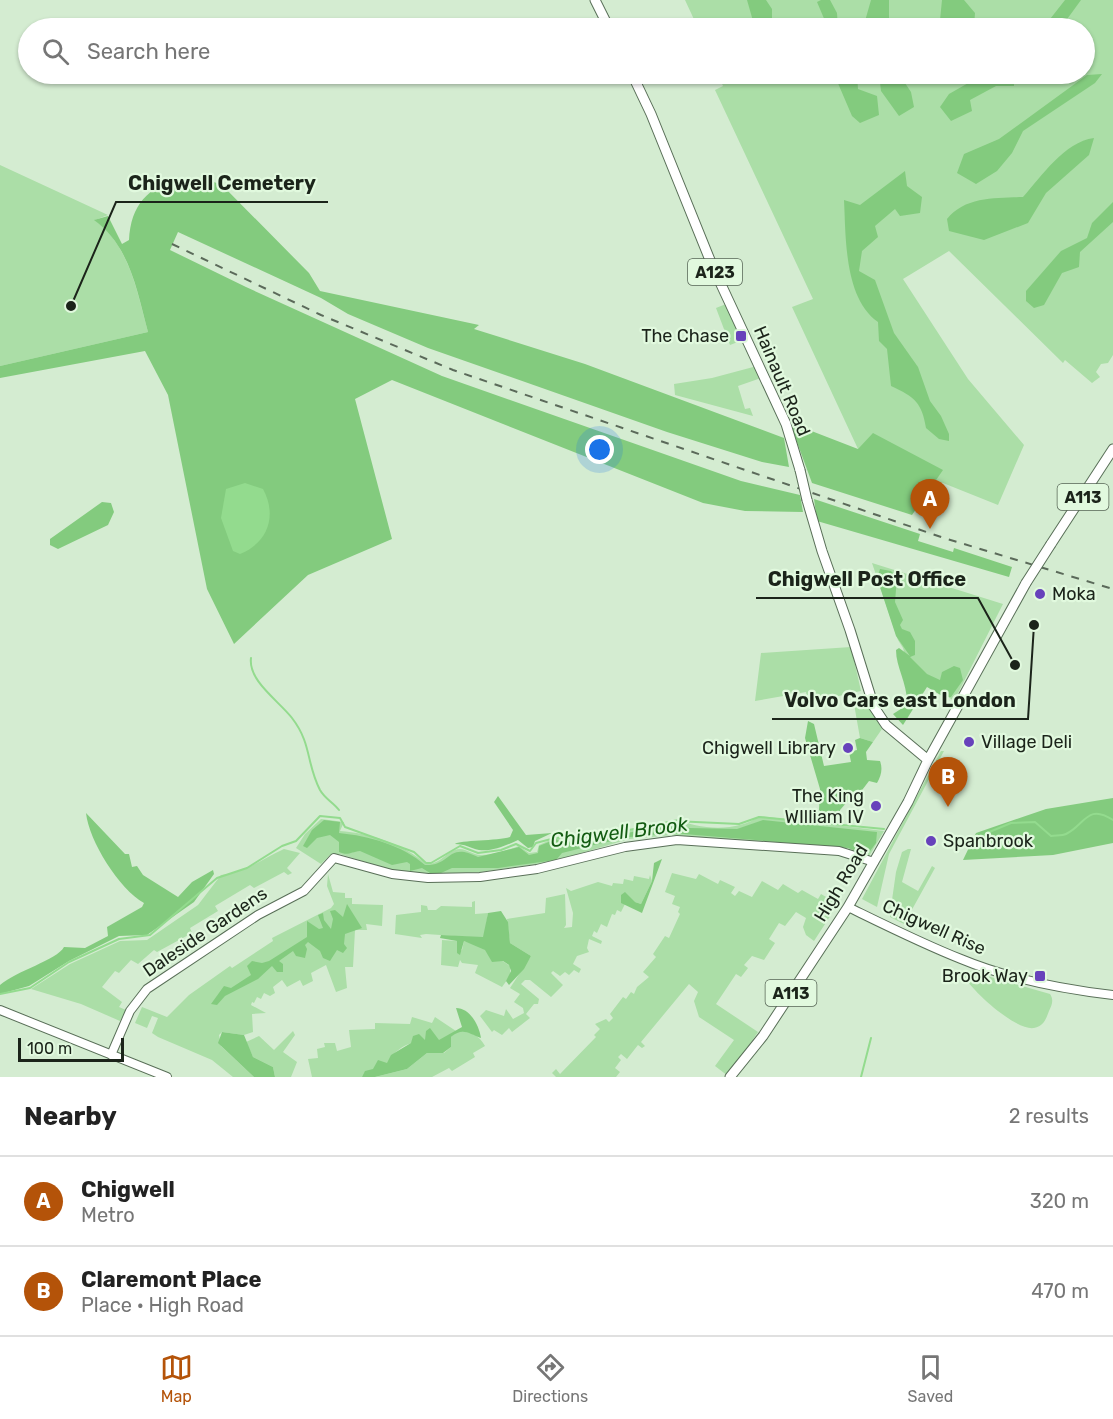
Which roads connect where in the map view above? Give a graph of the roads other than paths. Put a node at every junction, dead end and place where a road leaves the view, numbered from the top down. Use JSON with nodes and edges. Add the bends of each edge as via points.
{"nodes":[{"id":1,"x":595,"y":0,"type":"edge"},
{"id":2,"x":604,"y":18,"type":"edge"},
{"id":3,"x":637,"y":84,"type":"edge"},
{"id":4,"x":1113,"y":449,"type":"edge"},
{"id":5,"x":928,"y":760,"type":"junction"},
{"id":6,"x":874,"y":862,"type":"junction"},
{"id":7,"x":848,"y":907,"type":"junction"},
{"id":8,"x":1113,"y":995,"type":"edge"},
{"id":9,"x":0,"y":1010,"type":"edge"},
{"id":10,"x":111,"y":1055,"type":"junction"},
{"id":11,"x":167,"y":1077,"type":"edge"},
{"id":12,"x":730,"y":1077,"type":"edge"}],
"edges":[{"from":1,"to":2,"type":"main road"},
{"from":3,"to":5,"type":"main road","name":"Hainault Road","number":"A123","bridge":true,"via":[[712,265],[786,424],[822,551],[874,707],[886,725]]},
{"from":4,"to":5,"type":"main road","name":"High Road","number":"A113","bridge":true,"via":[[1026,583]]},
{"from":5,"to":6,"type":"main road","name":"High Road","number":"A113"},
{"from":6,"to":7,"type":"main road","name":"High Road","number":"A113"},
{"from":6,"to":10,"type":"street","name":"Daleside Gardens","via":[[839,851],[677,840],[480,877],[392,874],[334,858],[304,891],[258,915],[147,990],[130,1011]]},
{"from":7,"to":8,"type":"street","name":"Chigwell Rise","via":[[994,971],[1065,989]]},
{"from":7,"to":12,"type":"main road","name":"High Road","number":"A113","via":[[757,1044]]},
{"from":9,"to":10,"type":"street"},
{"from":10,"to":11,"type":"street"}]}
